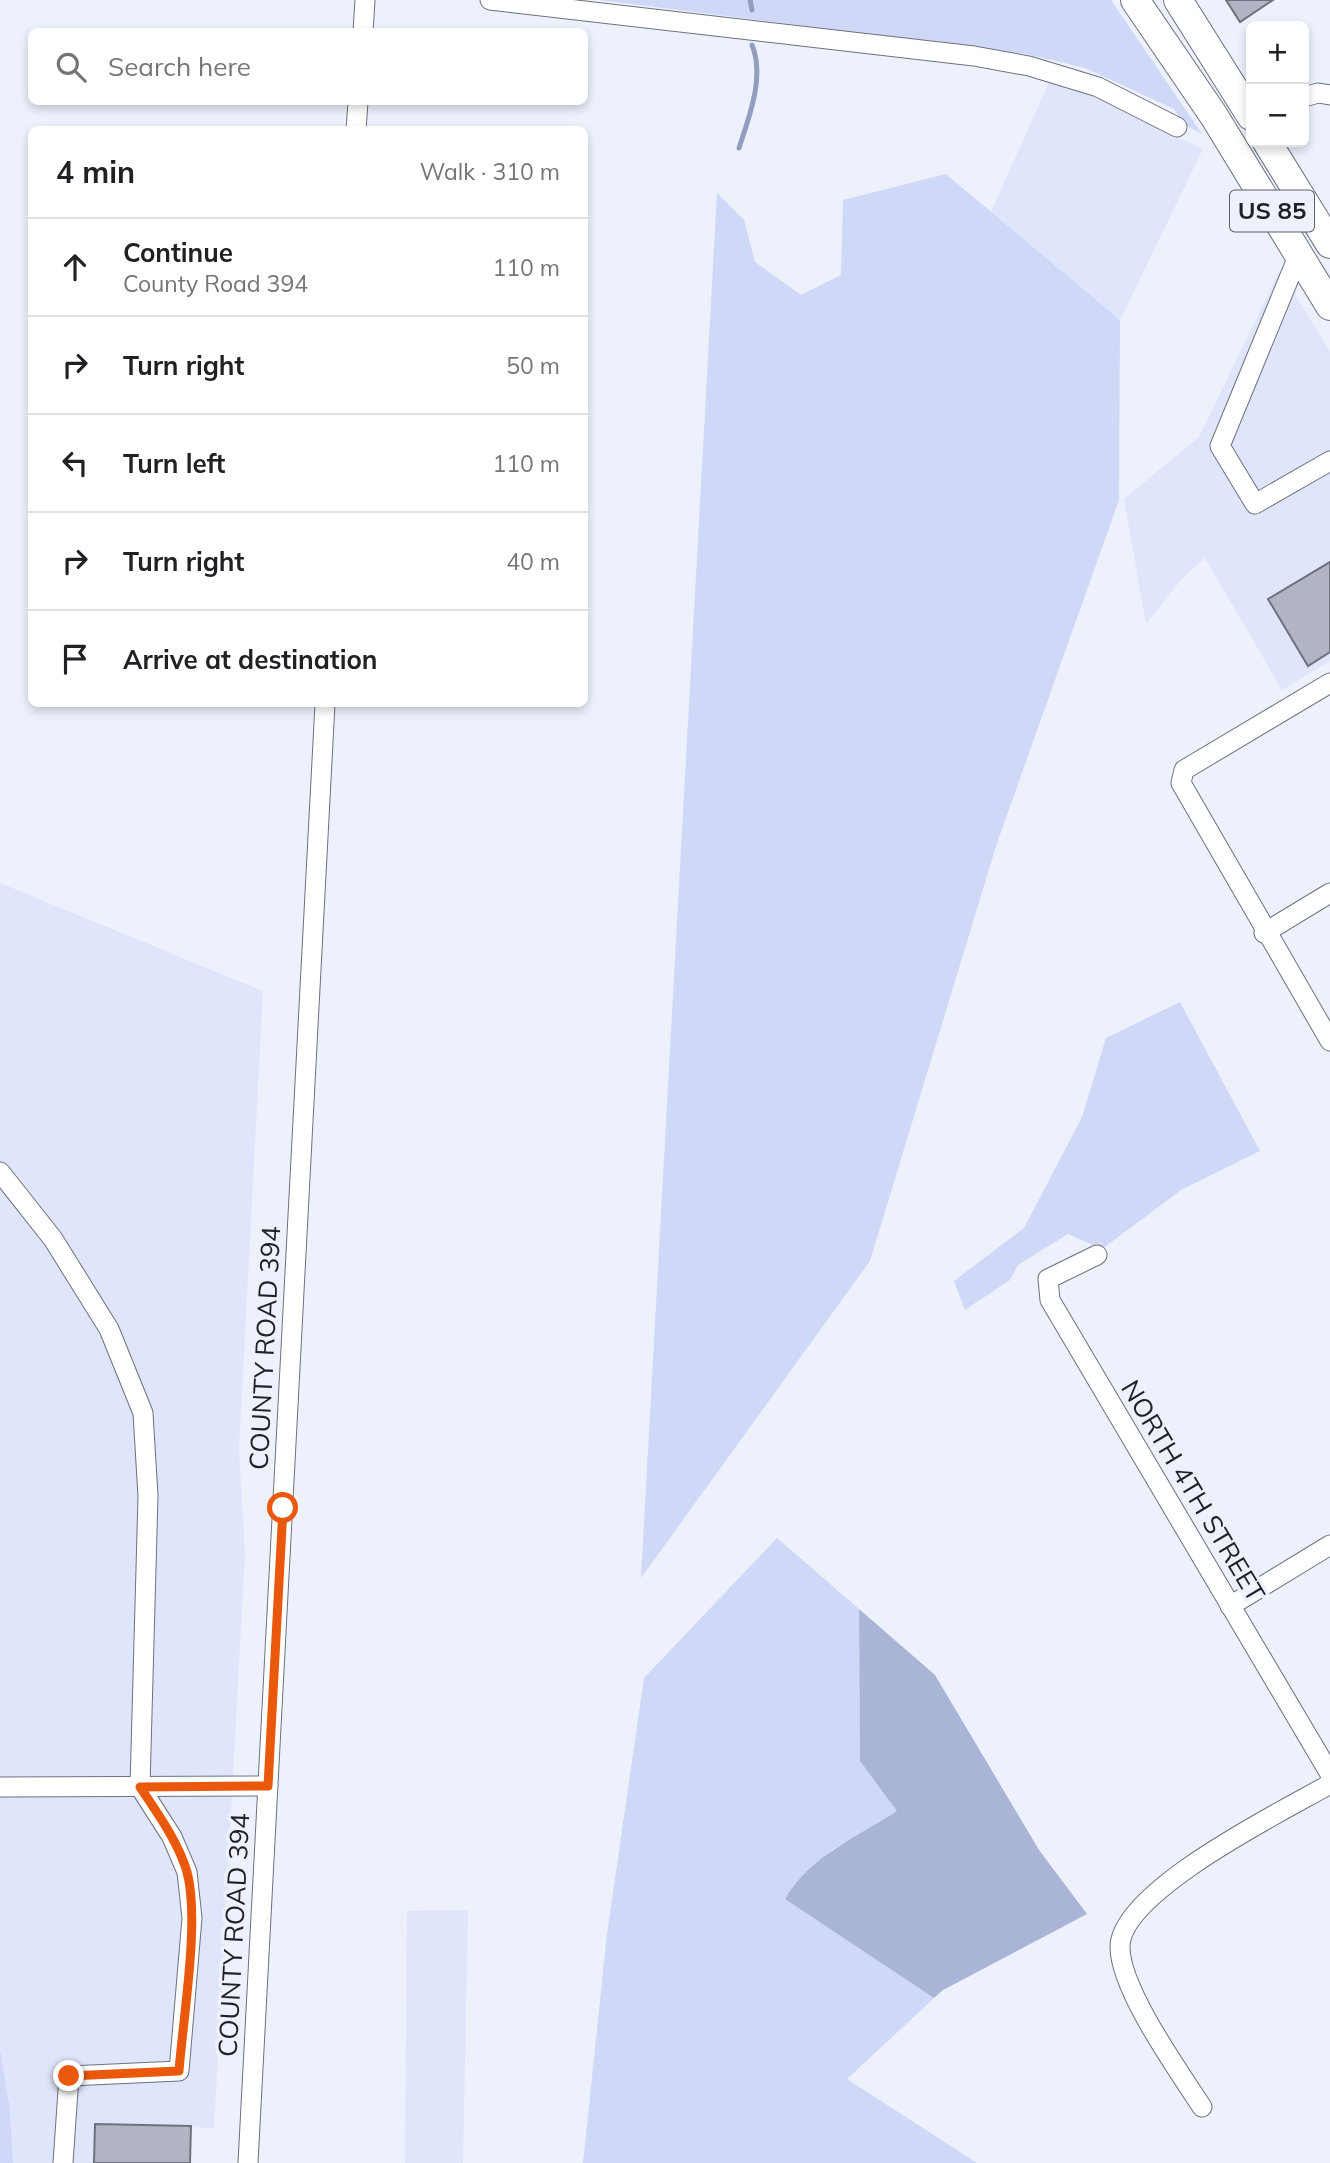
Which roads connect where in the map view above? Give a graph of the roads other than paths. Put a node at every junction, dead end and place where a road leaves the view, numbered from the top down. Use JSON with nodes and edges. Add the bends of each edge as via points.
{"nodes":[{"id":1,"x":365,"y":0,"type":"edge"},
{"id":2,"x":490,"y":0,"type":"edge"},
{"id":3,"x":1135,"y":0,"type":"edge"},
{"id":4,"x":1178,"y":0,"type":"edge"},
{"id":5,"x":363,"y":28,"type":"edge"},
{"id":6,"x":1330,"y":95,"type":"edge"},
{"id":7,"x":1309,"y":97,"type":"edge"},
{"id":8,"x":358,"y":105,"type":"edge"},
{"id":9,"x":1246,"y":106,"type":"edge"},
{"id":10,"x":1246,"y":112,"type":"edge"},
{"id":11,"x":1214,"y":116,"type":"junction"},
{"id":12,"x":356,"y":126,"type":"edge"},
{"id":13,"x":1177,"y":127,"type":"dead end"},
{"id":14,"x":1270,"y":147,"type":"edge"},
{"id":15,"x":1330,"y":244,"type":"edge"},
{"id":16,"x":1299,"y":254,"type":"junction"},
{"id":17,"x":1330,"y":306,"type":"edge"},
{"id":18,"x":1330,"y":461,"type":"edge"},
{"id":19,"x":1330,"y":683,"type":"edge"},
{"id":20,"x":325,"y":707,"type":"edge"},
{"id":21,"x":1330,"y":893,"type":"edge"},
{"id":22,"x":1264,"y":933,"type":"junction"},
{"id":23,"x":1330,"y":1041,"type":"edge"},
{"id":24,"x":0,"y":1172,"type":"edge"},
{"id":25,"x":1097,"y":1255,"type":"dead end"},
{"id":26,"x":1330,"y":1545,"type":"edge"},
{"id":27,"x":1230,"y":1606,"type":"junction"},
{"id":28,"x":1330,"y":1775,"type":"edge"},
{"id":29,"x":268,"y":1786,"type":"junction"},
{"id":30,"x":0,"y":1787,"type":"edge"},
{"id":31,"x":140,"y":1787,"type":"junction"},
{"id":32,"x":1202,"y":2107,"type":"dead end"},
{"id":33,"x":63,"y":2163,"type":"edge"},
{"id":34,"x":248,"y":2163,"type":"edge"}],
"edges":[{"from":1,"to":5,"type":"street"},
{"from":2,"to":13,"type":"street","via":[[1029,66],[1098,87]]},
{"from":3,"to":11,"type":"highway","number":"US 85"},
{"from":4,"to":9,"type":"highway"},
{"from":6,"to":7,"type":"street"},
{"from":8,"to":12,"type":"street"},
{"from":10,"to":11,"type":"street"},
{"from":11,"to":16,"type":"highway","number":"US 85"},
{"from":14,"to":15,"type":"highway","number":"US 85"},
{"from":16,"to":17,"type":"highway","number":"US 85"},
{"from":16,"to":18,"type":"street","via":[[1220,446],[1255,504]]},
{"from":19,"to":22,"type":"street","via":[[1181,775],[1182,788]]},
{"from":20,"to":29,"type":"street","name":"COUNTY ROAD 394"},
{"from":21,"to":22,"type":"street"},
{"from":22,"to":23,"type":"street"},
{"from":24,"to":31,"type":"street","via":[[53,1239],[109,1329],[142,1413],[148,1496]]},
{"from":25,"to":27,"type":"street","name":"NORTH 4TH STREET","via":[[1048,1279],[1050,1300]]},
{"from":26,"to":27,"type":"street"},
{"from":27,"to":28,"type":"street","name":"NORTH 4TH STREET"},
{"from":28,"to":32,"type":"street","via":[[1156,1892],[1130,1919],[1120,1946],[1131,1986]]},
{"from":29,"to":31,"type":"street"},
{"from":29,"to":34,"type":"street","name":"COUNTY ROAD 394"},
{"from":30,"to":31,"type":"street"},
{"from":31,"to":33,"type":"street","via":[[187,1872],[192,1918],[179,2071],[69,2076]]}]}
